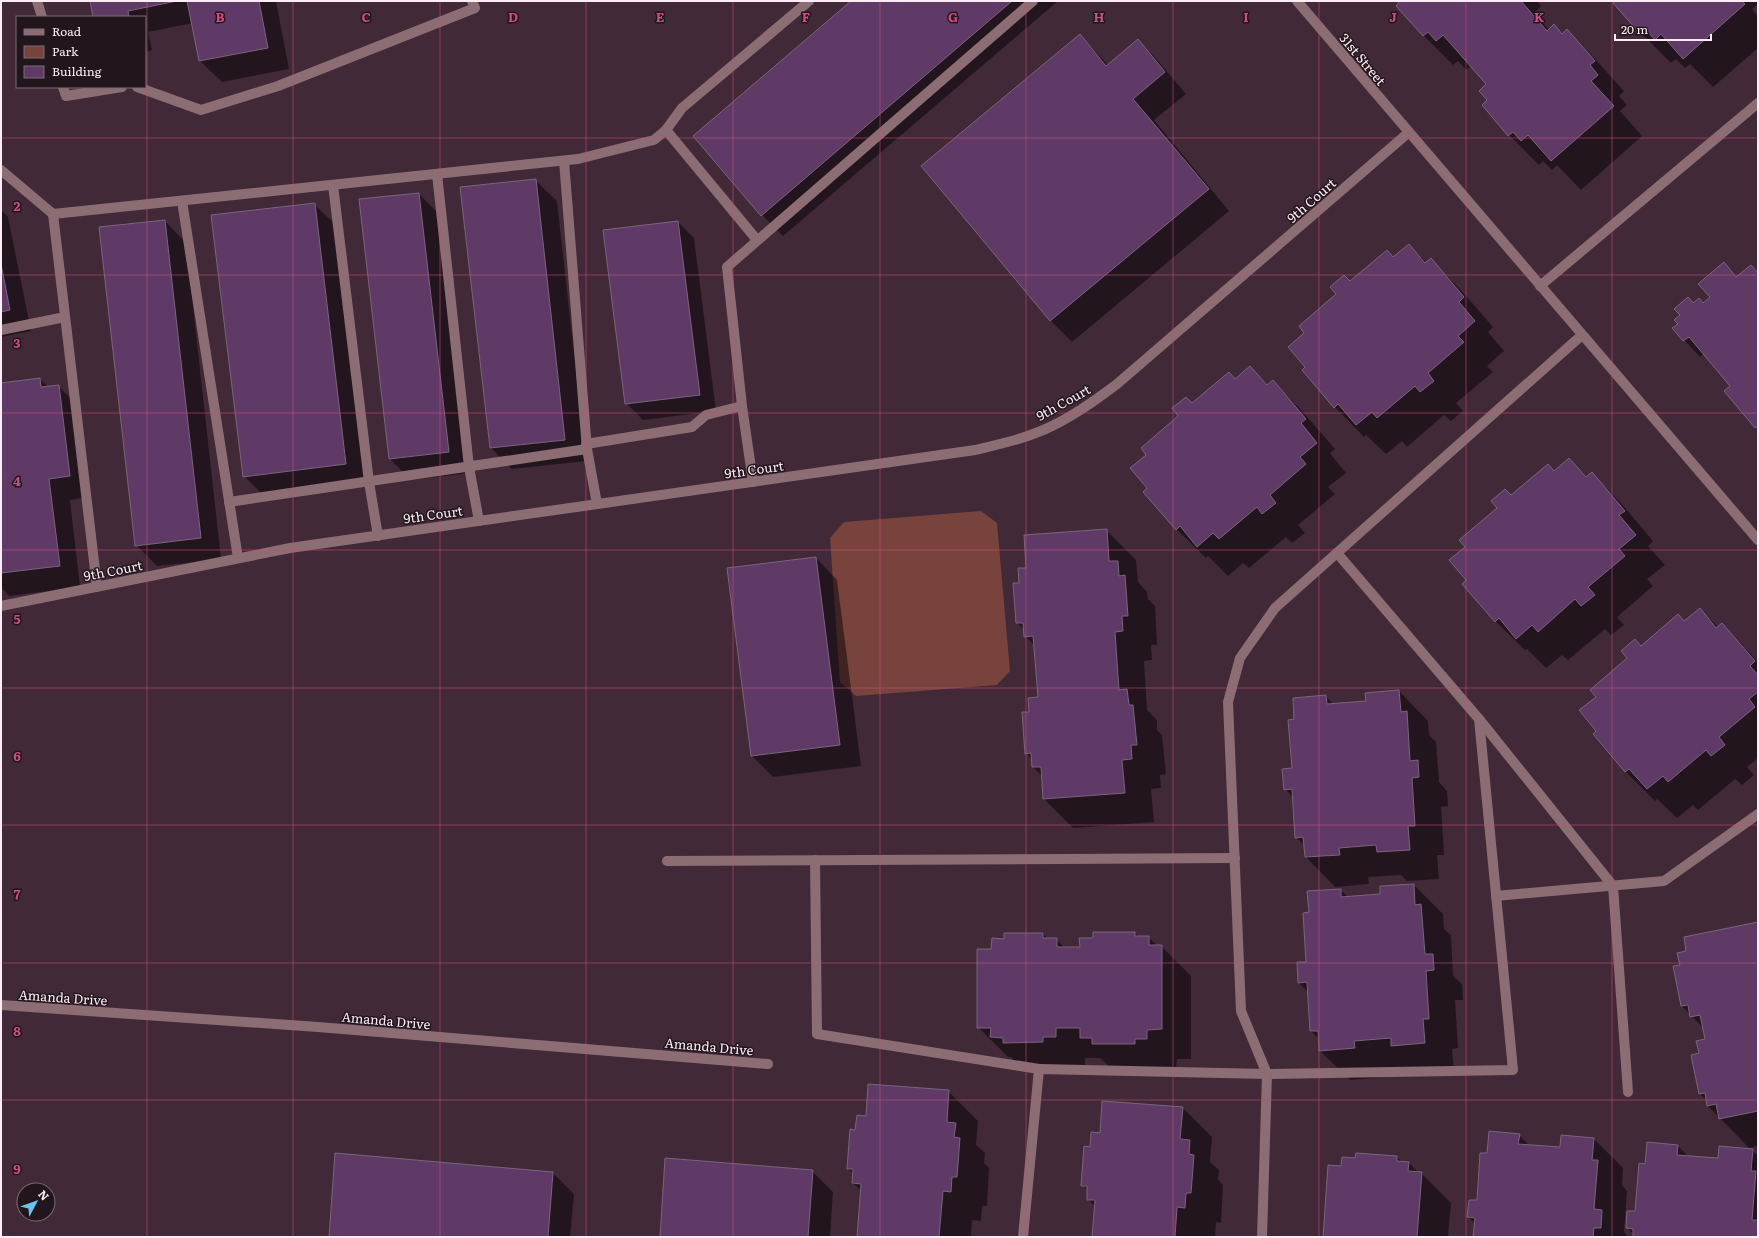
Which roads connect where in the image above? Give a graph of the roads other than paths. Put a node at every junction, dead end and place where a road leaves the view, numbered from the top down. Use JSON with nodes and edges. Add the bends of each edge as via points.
{"nodes":[{"id":1,"x":37,"y":1,"type":"edge"},
{"id":2,"x":472,"y":1,"type":"edge"},
{"id":3,"x":809,"y":1,"type":"edge"},
{"id":4,"x":1033,"y":1,"type":"edge"},
{"id":5,"x":1297,"y":1,"type":"edge"},
{"id":6,"x":42,"y":16,"type":"edge"},
{"id":7,"x":63,"y":88,"type":"edge"},
{"id":8,"x":116,"y":88,"type":"edge"},
{"id":9,"x":140,"y":88,"type":"edge"},
{"id":10,"x":1758,"y":103,"type":"edge"},
{"id":11,"x":666,"y":130,"type":"junction"},
{"id":12,"x":1408,"y":133,"type":"junction"},
{"id":13,"x":564,"y":161,"type":"junction"},
{"id":14,"x":1,"y":170,"type":"edge"},
{"id":15,"x":438,"y":174,"type":"junction"},
{"id":16,"x":333,"y":185,"type":"junction"},
{"id":17,"x":182,"y":200,"type":"junction"},
{"id":18,"x":53,"y":214,"type":"junction"},
{"id":19,"x":757,"y":240,"type":"junction"},
{"id":20,"x":1540,"y":286,"type":"junction"},
{"id":21,"x":65,"y":317,"type":"junction"},
{"id":22,"x":1,"y":330,"type":"edge"},
{"id":23,"x":1582,"y":335,"type":"junction"},
{"id":24,"x":742,"y":406,"type":"junction"},
{"id":25,"x":586,"y":447,"type":"junction"},
{"id":26,"x":469,"y":467,"type":"junction"},
{"id":27,"x":369,"y":482,"type":"junction"},
{"id":28,"x":754,"y":482,"type":"junction"},
{"id":29,"x":229,"y":502,"type":"junction"},
{"id":30,"x":597,"y":504,"type":"junction"},
{"id":31,"x":479,"y":521,"type":"junction"},
{"id":32,"x":378,"y":536,"type":"junction"},
{"id":33,"x":1758,"y":540,"type":"edge"},
{"id":34,"x":1337,"y":553,"type":"junction"},
{"id":35,"x":238,"y":558,"type":"junction"},
{"id":36,"x":97,"y":587,"type":"junction"},
{"id":37,"x":1,"y":606,"type":"edge"},
{"id":38,"x":1479,"y":719,"type":"junction"},
{"id":39,"x":1758,"y":814,"type":"edge"},
{"id":40,"x":1235,"y":858,"type":"junction"},
{"id":41,"x":815,"y":860,"type":"junction"},
{"id":42,"x":667,"y":861,"type":"dead end"},
{"id":43,"x":1613,"y":886,"type":"junction"},
{"id":44,"x":1496,"y":896,"type":"junction"},
{"id":45,"x":1,"y":1005,"type":"edge"},
{"id":46,"x":768,"y":1064,"type":"dead end"},
{"id":47,"x":1039,"y":1069,"type":"junction"},
{"id":48,"x":1267,"y":1074,"type":"junction"},
{"id":49,"x":1628,"y":1092,"type":"dead end"},
{"id":50,"x":1023,"y":1237,"type":"edge"},
{"id":51,"x":1262,"y":1237,"type":"edge"}],
"edges":[{"from":1,"to":6,"type":"street"},
{"from":2,"to":9,"type":"street","via":[[475,8],[278,86],[201,110]]},
{"from":3,"to":11,"type":"street","via":[[682,108]]},
{"from":4,"to":19,"type":"street"},
{"from":5,"to":12,"type":"street","name":"31st Street"},
{"from":7,"to":8,"type":"street","via":[[66,96]]},
{"from":10,"to":20,"type":"street"},
{"from":11,"to":13,"type":"street","via":[[654,140]]},
{"from":11,"to":19,"type":"street"},
{"from":12,"to":20,"type":"street","name":"31st Street"},
{"from":12,"to":28,"type":"street","name":"9th Court","via":[[1117,384],[1085,408],[1051,426],[975,450]]},
{"from":13,"to":15,"type":"street"},
{"from":13,"to":25,"type":"street"},
{"from":14,"to":18,"type":"street"},
{"from":15,"to":16,"type":"street"},
{"from":15,"to":26,"type":"street"},
{"from":16,"to":17,"type":"street"},
{"from":16,"to":27,"type":"street"},
{"from":17,"to":18,"type":"street"},
{"from":17,"to":29,"type":"street"},
{"from":18,"to":21,"type":"street"},
{"from":19,"to":24,"type":"street","via":[[727,267]]},
{"from":20,"to":23,"type":"street","name":"31st Street"},
{"from":21,"to":22,"type":"street"},
{"from":21,"to":36,"type":"street"},
{"from":23,"to":33,"type":"street","name":"31st Street"},
{"from":23,"to":34,"type":"street"},
{"from":24,"to":25,"type":"street","via":[[706,415],[692,427]]},
{"from":24,"to":28,"type":"street"},
{"from":25,"to":26,"type":"street"},
{"from":25,"to":30,"type":"street"},
{"from":26,"to":27,"type":"street"},
{"from":26,"to":31,"type":"street"},
{"from":27,"to":29,"type":"street"},
{"from":27,"to":32,"type":"street"},
{"from":28,"to":30,"type":"street","name":"9th Court"},
{"from":29,"to":35,"type":"street"},
{"from":30,"to":31,"type":"street","name":"9th Court"},
{"from":31,"to":32,"type":"street","name":"9th Court"},
{"from":32,"to":35,"type":"street","name":"9th Court"},
{"from":34,"to":38,"type":"street"},
{"from":34,"to":40,"type":"street","via":[[1275,608],[1240,658],[1228,702]]},
{"from":35,"to":36,"type":"street","name":"9th Court"},
{"from":36,"to":37,"type":"street","name":"9th Court"},
{"from":38,"to":43,"type":"street"},
{"from":38,"to":44,"type":"street"},
{"from":39,"to":43,"type":"street","via":[[1664,881]]},
{"from":40,"to":41,"type":"street"},
{"from":40,"to":48,"type":"street","via":[[1241,1011]]},
{"from":41,"to":42,"type":"street"},
{"from":41,"to":47,"type":"street","via":[[817,1034]]},
{"from":43,"to":44,"type":"street"},
{"from":43,"to":49,"type":"street"},
{"from":44,"to":48,"type":"street","via":[[1513,1070]]},
{"from":45,"to":46,"type":"street","name":"Amanda Drive","via":[[334,1028]]},
{"from":47,"to":48,"type":"street"},
{"from":47,"to":50,"type":"street"},
{"from":48,"to":51,"type":"street"}]}
